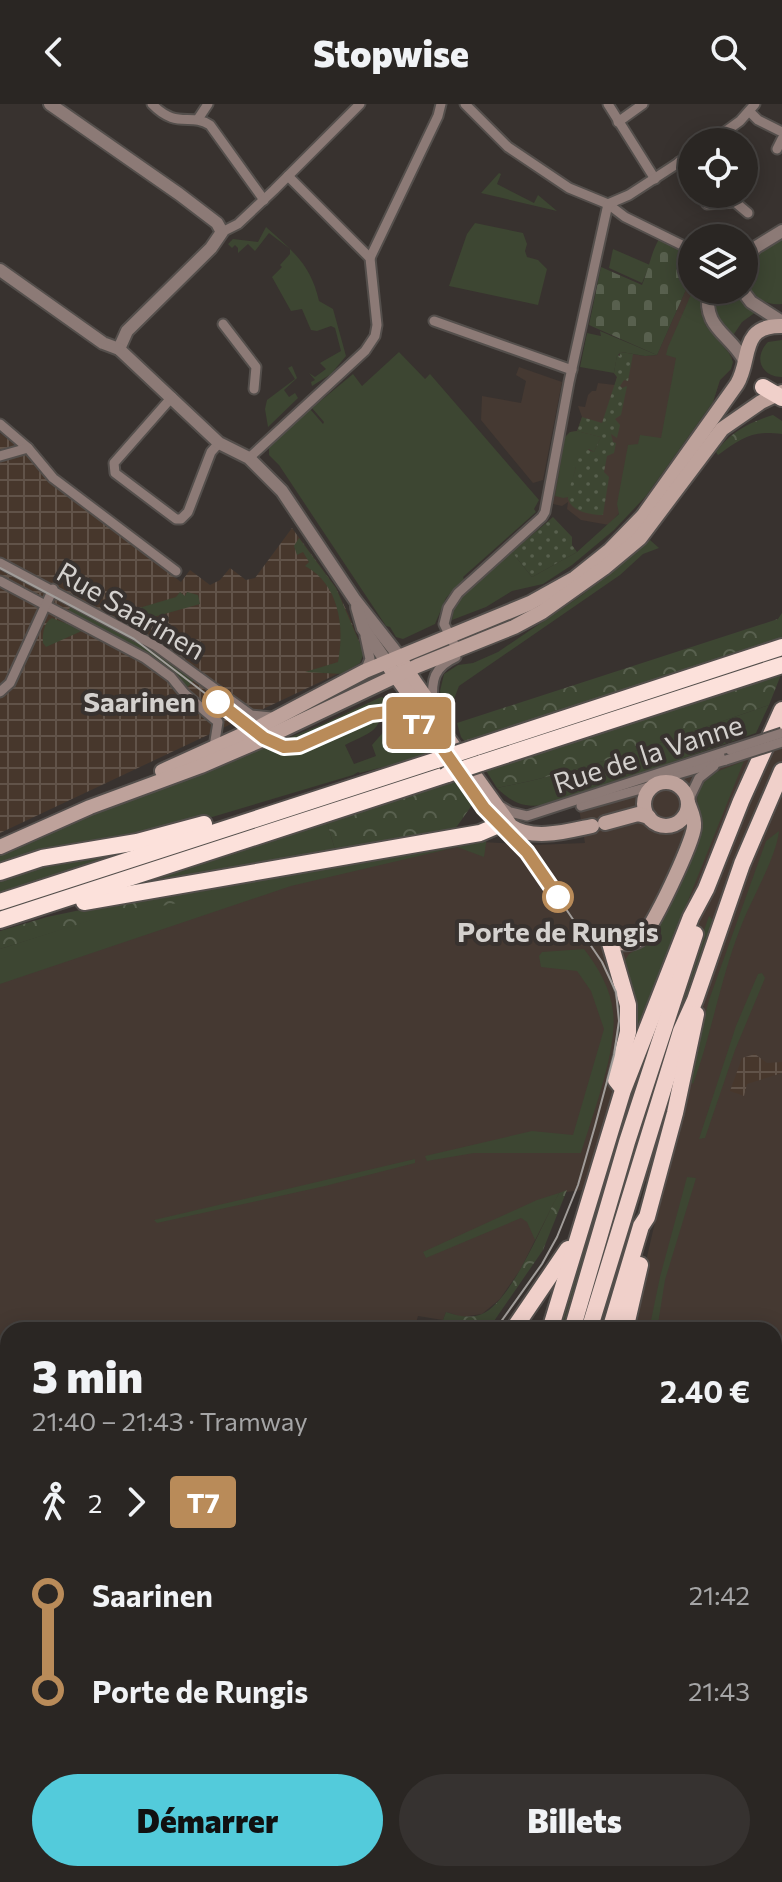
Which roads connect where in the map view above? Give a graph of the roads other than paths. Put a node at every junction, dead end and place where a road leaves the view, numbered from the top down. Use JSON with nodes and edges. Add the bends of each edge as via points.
{"nodes":[{"id":1,"x":152,"y":104,"type":"edge"},
{"id":2,"x":208,"y":104,"type":"edge"},
{"id":3,"x":360,"y":104,"type":"edge"},
{"id":4,"x":441,"y":104,"type":"edge"},
{"id":5,"x":465,"y":104,"type":"edge"},
{"id":6,"x":608,"y":104,"type":"edge"},
{"id":7,"x":643,"y":104,"type":"edge"},
{"id":8,"x":53,"y":105,"type":"edge"},
{"id":9,"x":752,"y":108,"type":"edge"},
{"id":10,"x":198,"y":119,"type":"junction"},
{"id":11,"x":618,"y":122,"type":"junction"},
{"id":12,"x":732,"y":128,"type":"edge"},
{"id":13,"x":782,"y":132,"type":"edge"},
{"id":14,"x":678,"y":163,"type":"edge"},
{"id":15,"x":288,"y":176,"type":"junction"},
{"id":16,"x":655,"y":179,"type":"junction"},
{"id":17,"x":264,"y":200,"type":"junction"},
{"id":18,"x":608,"y":204,"type":"junction"},
{"id":19,"x":742,"y":208,"type":"edge"},
{"id":20,"x":748,"y":213,"type":"dead end"},
{"id":21,"x":782,"y":224,"type":"edge"},
{"id":22,"x":782,"y":231,"type":"edge"},
{"id":23,"x":222,"y":232,"type":"junction"},
{"id":24,"x":758,"y":241,"type":"edge"},
{"id":25,"x":678,"y":243,"type":"edge"},
{"id":26,"x":758,"y":246,"type":"edge"},
{"id":27,"x":370,"y":258,"type":"junction"},
{"id":28,"x":0,"y":270,"type":"edge"},
{"id":29,"x":707,"y":304,"type":"edge"},
{"id":30,"x":754,"y":304,"type":"edge"},
{"id":31,"x":434,"y":321,"type":"dead end"},
{"id":32,"x":780,"y":323,"type":"edge"},
{"id":33,"x":223,"y":324,"type":"dead end"},
{"id":34,"x":119,"y":349,"type":"junction"},
{"id":35,"x":744,"y":360,"type":"junction"},
{"id":36,"x":572,"y":370,"type":"junction"},
{"id":37,"x":254,"y":389,"type":"dead end"},
{"id":38,"x":777,"y":393,"type":"edge"},
{"id":39,"x":172,"y":397,"type":"junction"},
{"id":40,"x":0,"y":424,"type":"edge"},
{"id":41,"x":219,"y":443,"type":"junction"},
{"id":42,"x":28,"y":448,"type":"junction"},
{"id":43,"x":0,"y":456,"type":"edge"},
{"id":44,"x":249,"y":458,"type":"junction"},
{"id":45,"x":0,"y":563,"type":"edge"},
{"id":46,"x":176,"y":571,"type":"dead end"},
{"id":47,"x":0,"y":581,"type":"edge"},
{"id":48,"x":53,"y":589,"type":"junction"},
{"id":49,"x":355,"y":600,"type":"junction"},
{"id":50,"x":45,"y":604,"type":"junction"},
{"id":51,"x":514,"y":627,"type":"junction"},
{"id":52,"x":363,"y":628,"type":"junction"},
{"id":53,"x":449,"y":637,"type":"junction"},
{"id":54,"x":782,"y":647,"type":"edge"},
{"id":55,"x":457,"y":650,"type":"junction"},
{"id":56,"x":393,"y":658,"type":"junction"},
{"id":57,"x":367,"y":665,"type":"junction"},
{"id":58,"x":777,"y":666,"type":"edge"},
{"id":59,"x":401,"y":673,"type":"junction"},
{"id":60,"x":0,"y":692,"type":"edge"},
{"id":61,"x":433,"y":706,"type":"junction"},
{"id":62,"x":782,"y":710,"type":"edge"},
{"id":63,"x":278,"y":715,"type":"junction"},
{"id":64,"x":782,"y":733,"type":"edge"},
{"id":65,"x":450,"y":741,"type":"junction"},
{"id":66,"x":782,"y":742,"type":"edge"},
{"id":67,"x":214,"y":747,"type":"junction"},
{"id":68,"x":477,"y":755,"type":"junction"},
{"id":69,"x":728,"y":755,"type":"junction"},
{"id":70,"x":443,"y":767,"type":"junction"},
{"id":71,"x":782,"y":771,"type":"edge"},
{"id":72,"x":657,"y":784,"type":"junction"},
{"id":73,"x":688,"y":802,"type":"junction"},
{"id":74,"x":90,"y":807,"type":"junction"},
{"id":75,"x":275,"y":811,"type":"junction"},
{"id":76,"x":527,"y":816,"type":"junction"},
{"id":77,"x":649,"y":817,"type":"junction"},
{"id":78,"x":496,"y":819,"type":"junction"},
{"id":79,"x":663,"y":826,"type":"junction"},
{"id":80,"x":0,"y":847,"type":"edge"},
{"id":81,"x":0,"y":872,"type":"edge"},
{"id":82,"x":675,"y":872,"type":"junction"},
{"id":83,"x":706,"y":889,"type":"junction"},
{"id":84,"x":65,"y":900,"type":"junction"},
{"id":85,"x":0,"y":902,"type":"edge"},
{"id":86,"x":0,"y":920,"type":"edge"},
{"id":87,"x":610,"y":943,"type":"joint"},
{"id":88,"x":695,"y":1000,"type":"junction"},
{"id":89,"x":623,"y":1090,"type":"junction"},
{"id":90,"x":647,"y":1217,"type":"junction"},
{"id":91,"x":576,"y":1244,"type":"junction"},
{"id":92,"x":518,"y":1322,"type":"edge"},
{"id":93,"x":552,"y":1322,"type":"edge"},
{"id":94,"x":574,"y":1322,"type":"edge"},
{"id":95,"x":591,"y":1322,"type":"edge"},
{"id":96,"x":612,"y":1322,"type":"edge"},
{"id":97,"x":627,"y":1322,"type":"edge"}],
"edges":[{"from":1,"to":10,"type":"street","via":[[174,119]]},
{"from":2,"to":10,"type":"street"},
{"from":3,"to":15,"type":"street"},
{"from":4,"to":27,"type":"street"},
{"from":5,"to":18,"type":"street","via":[[508,147],[580,193]]},
{"from":6,"to":11,"type":"street"},
{"from":7,"to":11,"type":"street"},
{"from":8,"to":23,"type":"street","via":[[179,194]]},
{"from":9,"to":12,"type":"street"},
{"from":9,"to":13,"type":"street","via":[[759,121]]},
{"from":10,"to":17,"type":"street","via":[[210,125]]},
{"from":11,"to":16,"type":"street"},
{"from":14,"to":16,"type":"street"},
{"from":15,"to":17,"type":"street"},
{"from":15,"to":27,"type":"street"},
{"from":16,"to":18,"type":"street"},
{"from":17,"to":23,"type":"street"},
{"from":18,"to":25,"type":"street"},
{"from":18,"to":36,"type":"street"},
{"from":19,"to":20,"type":"street"},
{"from":21,"to":24,"type":"street"},
{"from":22,"to":26,"type":"street"},
{"from":23,"to":34,"type":"street","via":[[127,331]]},
{"from":27,"to":44,"type":"street","via":[[375,336]]},
{"from":28,"to":34,"type":"street"},
{"from":29,"to":35,"type":"street","via":[[713,322]]},
{"from":30,"to":32,"type":"street"},
{"from":31,"to":36,"type":"street"},
{"from":32,"to":35,"type":"main road","via":[[754,335]]},
{"from":33,"to":37,"type":"street","via":[[256,367]]},
{"from":34,"to":39,"type":"street"},
{"from":35,"to":38,"type":"main road","via":[[749,375]]},
{"from":35,"to":53,"type":"main road","via":[[741,376],[719,410],[651,507],[621,540],[549,594]]},
{"from":36,"to":53,"type":"street","via":[[545,512],[458,593],[445,615]]},
{"from":38,"to":51,"type":"main road","via":[[722,429],[653,522],[622,554]]},
{"from":39,"to":41,"type":"street"},
{"from":39,"to":41,"type":"street","via":[[114,463],[115,473],[181,519]]},
{"from":40,"to":42,"type":"street"},
{"from":41,"to":44,"type":"street"},
{"from":42,"to":43,"type":"street"},
{"from":42,"to":46,"type":"street","via":[[53,478]]},
{"from":44,"to":49,"type":"street","via":[[282,491]]},
{"from":45,"to":48,"type":"street","name":"Rue Saarinen"},
{"from":47,"to":50,"type":"street","name":"Rue Saarinen"},
{"from":48,"to":50,"type":"street"},
{"from":48,"to":63,"type":"street","name":"Rue Saarinen","via":[[156,646],[251,715]]},
{"from":49,"to":52,"type":"street"},
{"from":49,"to":56,"type":"street"},
{"from":50,"to":60,"type":"street","via":[[10,683]]},
{"from":50,"to":67,"type":"street","name":"Rue Saarinen","via":[[171,677],[218,722]]},
{"from":51,"to":55,"type":"main road"},
{"from":51,"to":61,"type":"street","via":[[439,668],[432,683]]},
{"from":52,"to":56,"type":"street"},
{"from":52,"to":57,"type":"street"},
{"from":53,"to":55,"type":"street"},
{"from":53,"to":56,"type":"main road"},
{"from":54,"to":68,"type":"highway"},
{"from":55,"to":59,"type":"main road"},
{"from":56,"to":57,"type":"main road"},
{"from":56,"to":59,"type":"main road"},
{"from":57,"to":63,"type":"main road"},
{"from":58,"to":68,"type":"highway"},
{"from":59,"to":61,"type":"main road"},
{"from":59,"to":65,"type":"main road"},
{"from":59,"to":74,"type":"main road","via":[[236,751]]},
{"from":61,"to":65,"type":"main road"},
{"from":62,"to":83,"type":"highway"},
{"from":63,"to":67,"type":"main road"},
{"from":64,"to":69,"type":"street","name":"Rue de la Vanne","bridge":true},
{"from":65,"to":78,"type":"main road","via":[[489,797]]},
{"from":66,"to":69,"type":"street","bridge":true},
{"from":67,"to":74,"type":"main road"},
{"from":68,"to":70,"type":"highway","bridge":true},
{"from":69,"to":72,"type":"street","name":"Rue de la Vanne"},
{"from":69,"to":73,"type":"street","via":[[699,778]]},
{"from":69,"to":76,"type":"street","name":"Rue de la Vanne"},
{"from":70,"to":75,"type":"highway"},
{"from":70,"to":84,"type":"highway"},
{"from":71,"to":88,"type":"highway","via":[[742,864]]},
{"from":72,"to":73,"type":"main road","via":[[677,784]]},
{"from":72,"to":76,"type":"street","name":"Rue de la Vanne","via":[[552,814]]},
{"from":72,"to":77,"type":"main road","via":[[644,800]]},
{"from":73,"to":79,"type":"main road","via":[[681,820]]},
{"from":73,"to":82,"type":"main road","via":[[694,831]]},
{"from":74,"to":80,"type":"main road"},
{"from":75,"to":81,"type":"highway","via":[[267,807]]},
{"from":75,"to":85,"type":"highway"},
{"from":76,"to":78,"type":"street","name":"Rue de la Vanne","via":[[513,813]]},
{"from":77,"to":78,"type":"main road","via":[[634,815],[538,833],[518,831]]},
{"from":77,"to":79,"type":"main road"},
{"from":78,"to":84,"type":"highway","via":[[107,899]]},
{"from":79,"to":82,"type":"main road","via":[[680,838]]},
{"from":82,"to":87,"type":"main road","via":[[648,932],[633,942]]},
{"from":83,"to":89,"type":"highway"},
{"from":83,"to":94,"type":"highway"},
{"from":84,"to":86,"type":"highway"},
{"from":87,"to":89,"type":"highway","via":[[628,1005],[628,1032],[616,1080]]},
{"from":88,"to":90,"type":"highway","via":[[675,1113]]},
{"from":88,"to":95,"type":"highway","via":[[672,1057]]},
{"from":89,"to":91,"type":"highway"},
{"from":90,"to":96,"type":"highway"},
{"from":90,"to":97,"type":"highway","via":[[650,1226]]},
{"from":91,"to":92,"type":"highway","via":[[565,1252]]},
{"from":91,"to":93,"type":"highway"}]}
